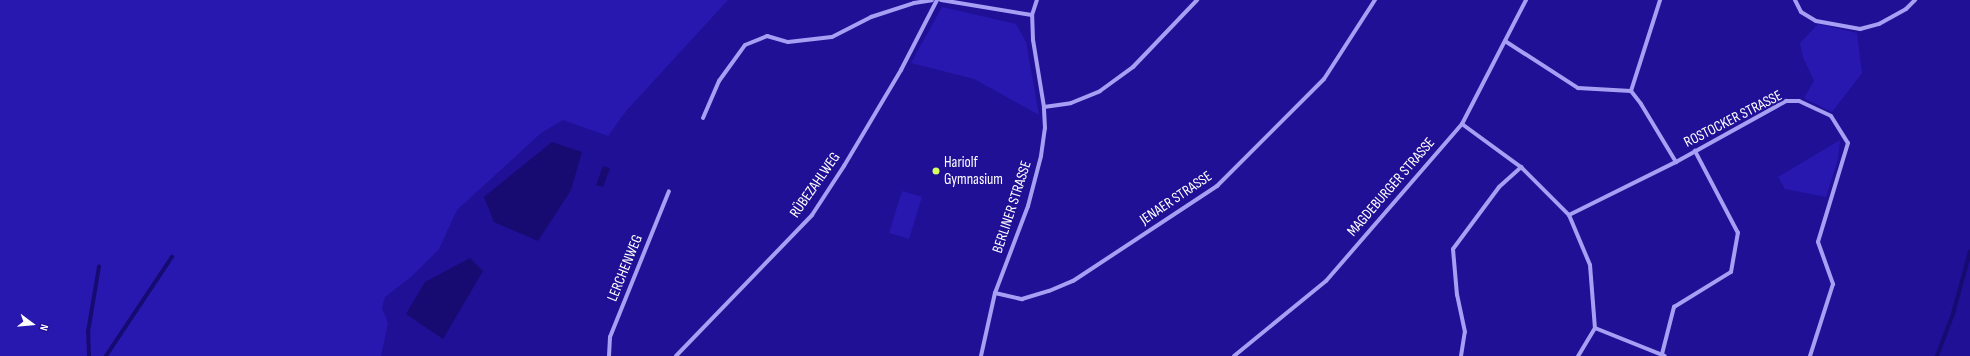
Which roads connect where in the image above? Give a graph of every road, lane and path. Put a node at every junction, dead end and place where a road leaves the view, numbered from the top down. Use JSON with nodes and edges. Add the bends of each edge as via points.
{"nodes":[{"id":1,"x":932,"y":0,"type":"edge"},
{"id":2,"x":936,"y":0,"type":"edge"},
{"id":3,"x":941,"y":0,"type":"edge"},
{"id":4,"x":1037,"y":0,"type":"edge"},
{"id":5,"x":1197,"y":0,"type":"edge"},
{"id":6,"x":1375,"y":0,"type":"edge"},
{"id":7,"x":1526,"y":0,"type":"edge"},
{"id":8,"x":1660,"y":0,"type":"edge"},
{"id":9,"x":1795,"y":0,"type":"edge"},
{"id":10,"x":1915,"y":0,"type":"edge"},
{"id":11,"x":1032,"y":15,"type":"junction"},
{"id":12,"x":1505,"y":41,"type":"junction"},
{"id":13,"x":1630,"y":91,"type":"junction"},
{"id":14,"x":1044,"y":107,"type":"junction"},
{"id":15,"x":703,"y":118,"type":"dead end"},
{"id":16,"x":1462,"y":124,"type":"junction"},
{"id":17,"x":1695,"y":151,"type":"junction"},
{"id":18,"x":1676,"y":162,"type":"junction"},
{"id":19,"x":1521,"y":167,"type":"junction"},
{"id":20,"x":669,"y":190,"type":"dead end"},
{"id":21,"x":1569,"y":215,"type":"junction"},
{"id":22,"x":995,"y":293,"type":"junction"},
{"id":23,"x":1595,"y":328,"type":"junction"},
{"id":24,"x":1664,"y":355,"type":"edge"},
{"id":25,"x":609,"y":356,"type":"edge"},
{"id":26,"x":676,"y":356,"type":"edge"},
{"id":27,"x":981,"y":356,"type":"edge"},
{"id":28,"x":1234,"y":356,"type":"edge"},
{"id":29,"x":1461,"y":356,"type":"edge"},
{"id":30,"x":1578,"y":356,"type":"edge"},
{"id":31,"x":1810,"y":356,"type":"edge"}],
"edges":[{"from":1,"to":15,"type":"street","via":[[914,2],[871,17],[832,37],[788,42],[767,36],[745,45],[719,81]]},
{"from":2,"to":26,"type":"street","name":"RÜBEZAHLWEG","via":[[901,70],[812,215]]},
{"from":3,"to":11,"type":"street"},
{"from":4,"to":11,"type":"street"},
{"from":5,"to":14,"type":"street","via":[[1133,67],[1100,91],[1071,103]]},
{"from":6,"to":22,"type":"street","name":"JENAER STRASSE","via":[[1324,79],[1217,186],[1073,281],[1022,299]]},
{"from":7,"to":12,"type":"street","name":"MAGDEBURGER STRASSE"},
{"from":8,"to":13,"type":"street"},
{"from":9,"to":10,"type":"street","via":[[1801,12],[1816,21],[1860,29],[1879,24],[1906,9]]},
{"from":11,"to":14,"type":"street","name":"BERLINER STRASSE","via":[[1033,40]]},
{"from":12,"to":13,"type":"street","via":[[1578,88]]},
{"from":12,"to":16,"type":"street","name":"MAGDEBURGER STRASSE"},
{"from":13,"to":18,"type":"street","via":[[1642,104]]},
{"from":14,"to":22,"type":"street","name":"BERLINER STRASSE","via":[[1045,128],[1041,156],[1030,199]]},
{"from":16,"to":19,"type":"street"},
{"from":16,"to":28,"type":"street","name":"MAGDEBURGER STRASSE","via":[[1326,281],[1257,340]]},
{"from":17,"to":18,"type":"street","name":"ROSTOCKER STRASSE"},
{"from":17,"to":24,"type":"street","via":[[1738,233],[1731,272],[1674,307]]},
{"from":17,"to":31,"type":"street","name":"ROSTOCKER STRASSE","via":[[1786,102],[1799,101],[1831,116],[1848,143],[1818,242],[1833,284]]},
{"from":18,"to":21,"type":"street","name":"ROSTOCKER STRASSE"},
{"from":19,"to":21,"type":"street"},
{"from":19,"to":29,"type":"street","via":[[1499,187],[1453,249],[1457,295],[1465,332]]},
{"from":20,"to":25,"type":"street","name":"LERCHENWEG","via":[[610,337]]},
{"from":21,"to":23,"type":"street","via":[[1590,265]]},
{"from":22,"to":27,"type":"street","name":"BERLINER STRASSE"},
{"from":23,"to":24,"type":"street"},
{"from":23,"to":30,"type":"street"}]}
